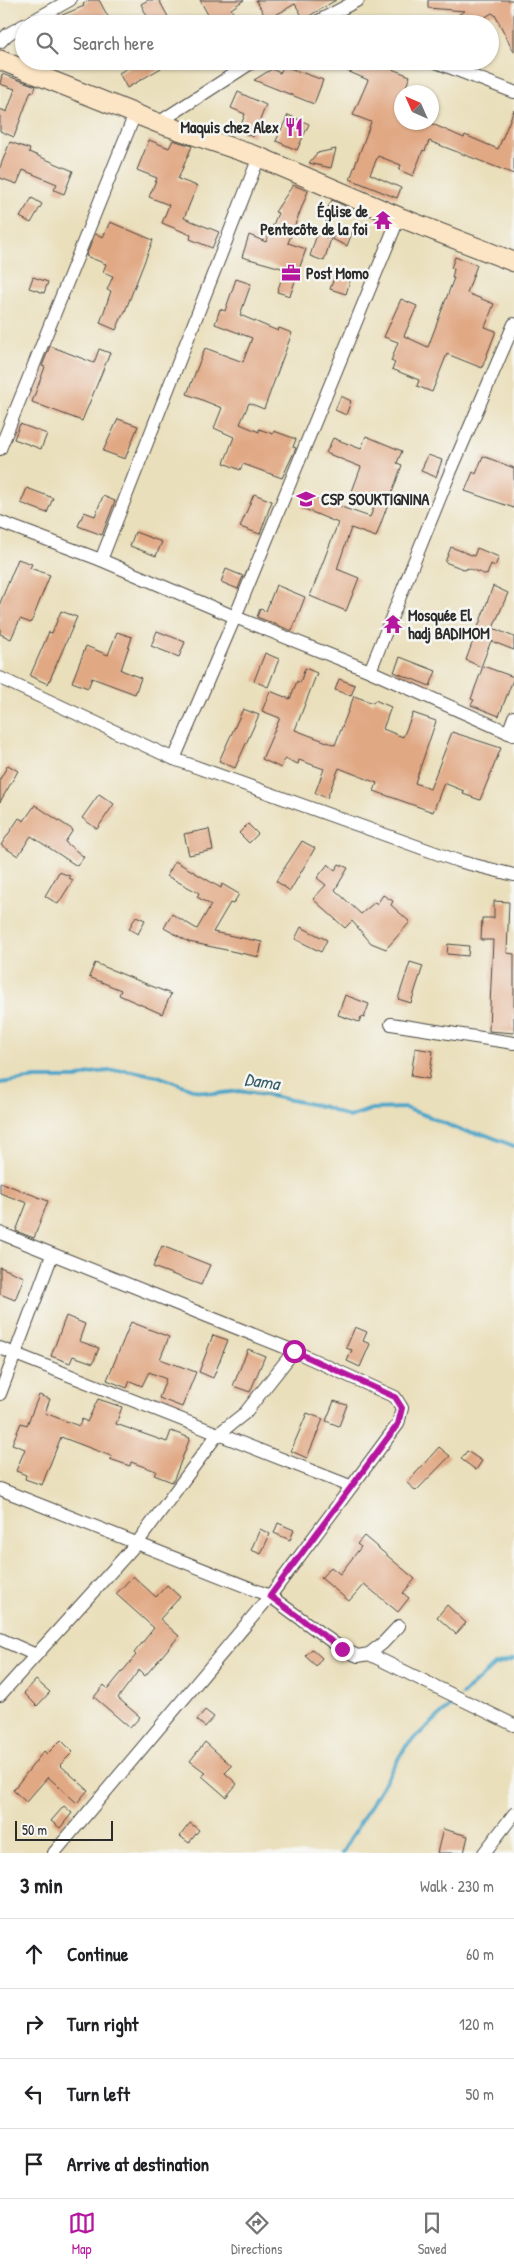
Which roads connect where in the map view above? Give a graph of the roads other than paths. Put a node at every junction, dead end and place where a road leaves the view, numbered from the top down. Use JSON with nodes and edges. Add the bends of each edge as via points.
{"nodes":[{"id":1,"x":70,"y":0,"type":"edge"},
{"id":2,"x":358,"y":0,"type":"edge"},
{"id":3,"x":43,"y":15,"type":"edge"},
{"id":4,"x":328,"y":15,"type":"edge"},
{"id":5,"x":15,"y":30,"type":"edge"},
{"id":6,"x":0,"y":42,"type":"edge"},
{"id":7,"x":0,"y":60,"type":"edge"},
{"id":8,"x":15,"y":66,"type":"edge"},
{"id":9,"x":25,"y":70,"type":"edge"},
{"id":10,"x":240,"y":70,"type":"edge"},
{"id":11,"x":460,"y":70,"type":"edge"},
{"id":12,"x":511,"y":87,"type":"edge"},
{"id":13,"x":135,"y":114,"type":"junction"},
{"id":14,"x":158,"y":123,"type":"junction"},
{"id":15,"x":259,"y":157,"type":"junction"},
{"id":16,"x":399,"y":217,"type":"junction"},
{"id":17,"x":514,"y":262,"type":"edge"},
{"id":18,"x":514,"y":324,"type":"edge"},
{"id":19,"x":0,"y":449,"type":"edge"},
{"id":20,"x":0,"y":522,"type":"edge"},
{"id":21,"x":102,"y":560,"type":"junction"},
{"id":22,"x":235,"y":617,"type":"junction"},
{"id":23,"x":370,"y":671,"type":"junction"},
{"id":24,"x":0,"y":678,"type":"edge"},
{"id":25,"x":514,"y":718,"type":"edge"},
{"id":26,"x":511,"y":734,"type":"edge"},
{"id":27,"x":174,"y":759,"type":"junction"},
{"id":28,"x":514,"y":875,"type":"edge"},
{"id":29,"x":391,"y":1024,"type":"dead end"},
{"id":30,"x":514,"y":1043,"type":"edge"},
{"id":31,"x":0,"y":1233,"type":"edge"},
{"id":32,"x":52,"y":1255,"type":"junction"},
{"id":33,"x":0,"y":1348,"type":"edge"},
{"id":34,"x":294,"y":1351,"type":"junction"},
{"id":35,"x":16,"y":1355,"type":"junction"},
{"id":36,"x":0,"y":1394,"type":"edge"},
{"id":37,"x":218,"y":1436,"type":"junction"},
{"id":38,"x":350,"y":1486,"type":"junction"},
{"id":39,"x":0,"y":1489,"type":"edge"},
{"id":40,"x":137,"y":1543,"type":"junction"},
{"id":41,"x":270,"y":1596,"type":"junction"},
{"id":42,"x":399,"y":1626,"type":"dead end"},
{"id":43,"x":0,"y":1639,"type":"edge"},
{"id":44,"x":369,"y":1654,"type":"junction"},
{"id":45,"x":36,"y":1655,"type":"junction"},
{"id":46,"x":0,"y":1695,"type":"edge"},
{"id":47,"x":514,"y":1725,"type":"edge"},
{"id":48,"x":514,"y":1814,"type":"edge"},
{"id":49,"x":54,"y":1853,"type":"edge"},
{"id":50,"x":484,"y":1853,"type":"edge"}],
"edges":[{"from":1,"to":3,"type":"street"},
{"from":2,"to":4,"type":"street"},
{"from":5,"to":6,"type":"street"},
{"from":7,"to":8,"type":"street"},
{"from":9,"to":13,"type":"street"},
{"from":10,"to":14,"type":"street"},
{"from":11,"to":12,"type":"street"},
{"from":13,"to":14,"type":"street"},
{"from":13,"to":19,"type":"street"},
{"from":14,"to":15,"type":"street"},
{"from":15,"to":16,"type":"street"},
{"from":15,"to":21,"type":"street"},
{"from":16,"to":17,"type":"street"},
{"from":16,"to":22,"type":"street"},
{"from":18,"to":23,"type":"street"},
{"from":20,"to":21,"type":"street"},
{"from":21,"to":22,"type":"street"},
{"from":22,"to":23,"type":"street"},
{"from":22,"to":27,"type":"street"},
{"from":23,"to":26,"type":"street"},
{"from":24,"to":27,"type":"street"},
{"from":25,"to":26,"type":"street"},
{"from":27,"to":28,"type":"street","via":[[458,861]]},
{"from":29,"to":30,"type":"street"},
{"from":31,"to":32,"type":"street"},
{"from":32,"to":34,"type":"street"},
{"from":32,"to":35,"type":"street"},
{"from":33,"to":35,"type":"street"},
{"from":34,"to":37,"type":"street","via":[[245,1413]]},
{"from":34,"to":38,"type":"street","via":[[395,1397],[402,1408],[398,1424]]},
{"from":35,"to":36,"type":"street"},
{"from":35,"to":37,"type":"street"},
{"from":37,"to":38,"type":"street"},
{"from":37,"to":40,"type":"street"},
{"from":38,"to":41,"type":"street"},
{"from":39,"to":40,"type":"street"},
{"from":40,"to":41,"type":"street"},
{"from":40,"to":45,"type":"street"},
{"from":41,"to":44,"type":"street","via":[[342,1649],[358,1656]]},
{"from":41,"to":49,"type":"street"},
{"from":42,"to":44,"type":"street"},
{"from":43,"to":45,"type":"street"},
{"from":44,"to":47,"type":"street"},
{"from":45,"to":46,"type":"street"},
{"from":48,"to":50,"type":"street"}]}
